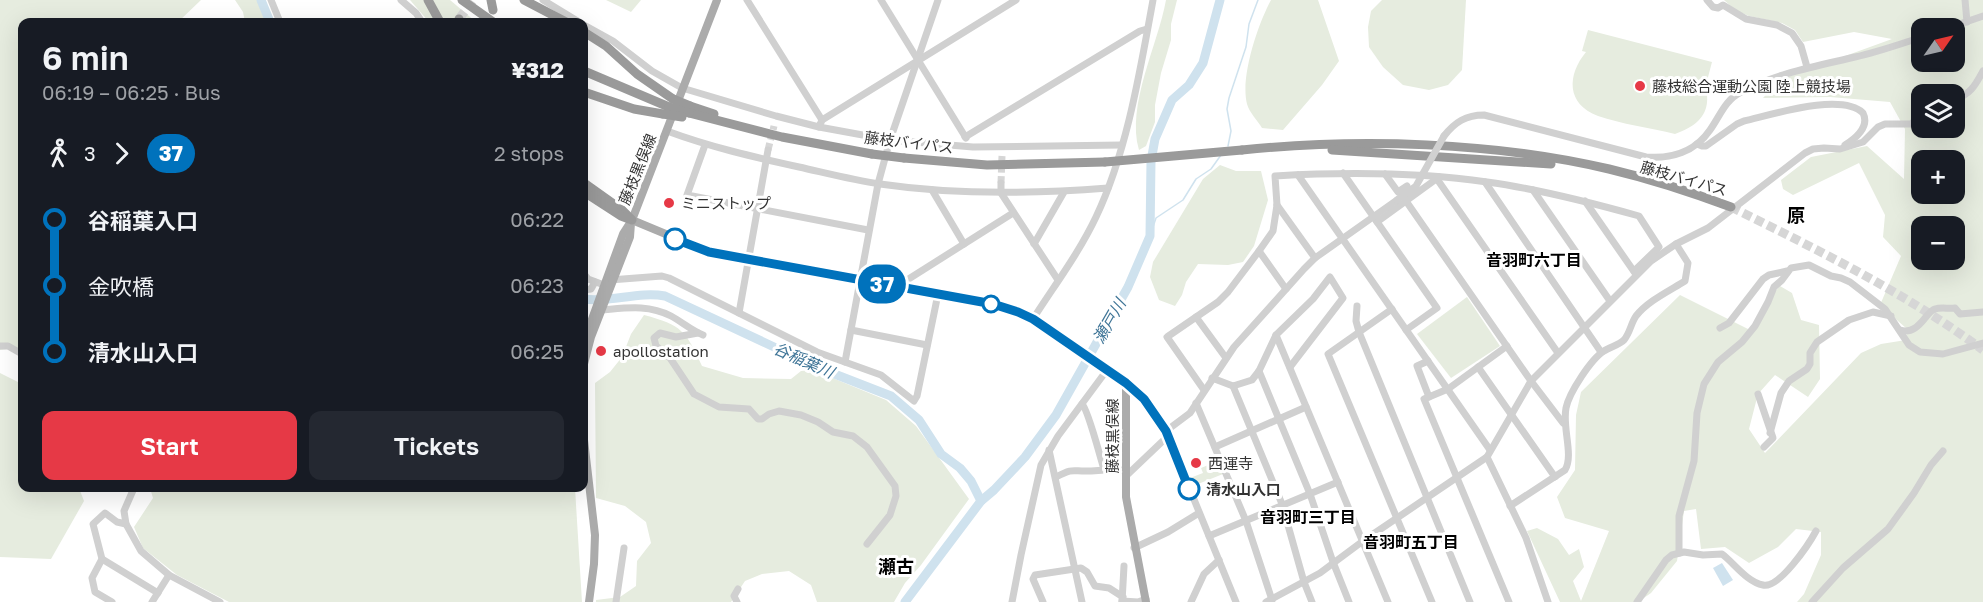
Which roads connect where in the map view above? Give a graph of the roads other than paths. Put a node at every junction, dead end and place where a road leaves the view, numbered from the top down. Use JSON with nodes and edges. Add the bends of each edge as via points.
{"nodes":[{"id":1,"x":271,"y":0,"type":"edge"},
{"id":2,"x":401,"y":0,"type":"edge"},
{"id":3,"x":428,"y":0,"type":"edge"},
{"id":4,"x":462,"y":0,"type":"edge"},
{"id":5,"x":524,"y":0,"type":"edge"},
{"id":6,"x":543,"y":0,"type":"edge"},
{"id":7,"x":717,"y":0,"type":"edge"},
{"id":8,"x":747,"y":0,"type":"edge"},
{"id":9,"x":881,"y":0,"type":"edge"},
{"id":10,"x":890,"y":0,"type":"edge"},
{"id":11,"x":938,"y":0,"type":"edge"},
{"id":12,"x":1016,"y":0,"type":"edge"},
{"id":13,"x":1153,"y":0,"type":"edge"},
{"id":14,"x":1707,"y":0,"type":"edge"},
{"id":15,"x":1965,"y":0,"type":"edge"},
{"id":16,"x":1721,"y":3,"type":"edge"},
{"id":17,"x":887,"y":10,"type":"junction"},
{"id":18,"x":1983,"y":16,"type":"edge"},
{"id":19,"x":278,"y":18,"type":"edge"},
{"id":20,"x":419,"y":18,"type":"edge"},
{"id":21,"x":438,"y":18,"type":"edge"},
{"id":22,"x":487,"y":18,"type":"edge"},
{"id":23,"x":558,"y":18,"type":"edge"},
{"id":24,"x":572,"y":18,"type":"edge"},
{"id":25,"x":1967,"y":22,"type":"joint"},
{"id":26,"x":588,"y":27,"type":"edge"},
{"id":27,"x":1147,"y":28,"type":"junction"},
{"id":28,"x":588,"y":35,"type":"edge"},
{"id":29,"x":1911,"y":40,"type":"edge"},
{"id":30,"x":917,"y":59,"type":"junction"},
{"id":31,"x":1807,"y":67,"type":"junction"},
{"id":32,"x":1983,"y":71,"type":"edge"},
{"id":33,"x":588,"y":73,"type":"edge"},
{"id":34,"x":682,"y":88,"type":"junction"},
{"id":35,"x":588,"y":93,"type":"edge"},
{"id":36,"x":1965,"y":96,"type":"edge"},
{"id":37,"x":668,"y":107,"type":"junction"},
{"id":38,"x":776,"y":117,"type":"junction"},
{"id":39,"x":820,"y":124,"type":"junction"},
{"id":40,"x":1911,"y":124,"type":"edge"},
{"id":41,"x":774,"y":126,"type":"tunnel mouth"},
{"id":42,"x":667,"y":131,"type":"junction"},
{"id":43,"x":965,"y":137,"type":"junction"},
{"id":44,"x":890,"y":140,"type":"junction"},
{"id":45,"x":1697,"y":144,"type":"junction"},
{"id":46,"x":705,"y":145,"type":"junction"},
{"id":47,"x":1121,"y":145,"type":"junction"},
{"id":48,"x":973,"y":147,"type":"junction"},
{"id":49,"x":1002,"y":148,"type":"junction"},
{"id":50,"x":1840,"y":149,"type":"junction"},
{"id":51,"x":768,"y":150,"type":"tunnel mouth"},
{"id":52,"x":1242,"y":150,"type":"junction"},
{"id":53,"x":1002,"y":156,"type":"tunnel mouth"},
{"id":54,"x":767,"y":160,"type":"junction"},
{"id":55,"x":1343,"y":173,"type":"junction"},
{"id":56,"x":1385,"y":174,"type":"junction"},
{"id":57,"x":1298,"y":175,"type":"junction"},
{"id":58,"x":1438,"y":178,"type":"junction"},
{"id":59,"x":1485,"y":182,"type":"junction"},
{"id":60,"x":1001,"y":183,"type":"tunnel mouth"},
{"id":61,"x":878,"y":184,"type":"junction"},
{"id":62,"x":588,"y":186,"type":"edge"},
{"id":63,"x":1407,"y":186,"type":"dead end"},
{"id":64,"x":1108,"y":188,"type":"junction"},
{"id":65,"x":932,"y":190,"type":"junction"},
{"id":66,"x":1533,"y":190,"type":"junction"},
{"id":67,"x":1064,"y":192,"type":"junction"},
{"id":68,"x":1001,"y":193,"type":"junction"},
{"id":69,"x":588,"y":195,"type":"edge"},
{"id":70,"x":1406,"y":201,"type":"junction"},
{"id":71,"x":1585,"y":201,"type":"junction"},
{"id":72,"x":1277,"y":205,"type":"junction"},
{"id":73,"x":756,"y":210,"type":"junction"},
{"id":74,"x":1013,"y":213,"type":"junction"},
{"id":75,"x":1375,"y":219,"type":"junction"},
{"id":76,"x":632,"y":220,"type":"junction"},
{"id":77,"x":868,"y":230,"type":"junction"},
{"id":78,"x":1342,"y":239,"type":"junction"},
{"id":79,"x":1034,"y":243,"type":"junction"},
{"id":80,"x":964,"y":244,"type":"junction"},
{"id":81,"x":1676,"y":244,"type":"junction"},
{"id":82,"x":1259,"y":251,"type":"junction"},
{"id":83,"x":1315,"y":258,"type":"junction"},
{"id":84,"x":748,"y":260,"type":"junction"},
{"id":85,"x":1787,"y":271,"type":"junction"},
{"id":86,"x":1635,"y":274,"type":"junction"},
{"id":87,"x":588,"y":279,"type":"edge"},
{"id":88,"x":860,"y":280,"type":"junction"},
{"id":89,"x":1058,"y":280,"type":"junction"},
{"id":90,"x":595,"y":282,"type":"junction"},
{"id":91,"x":606,"y":286,"type":"junction"},
{"id":92,"x":906,"y":288,"type":"junction"},
{"id":93,"x":588,"y":289,"type":"edge"},
{"id":94,"x":1286,"y":289,"type":"junction"},
{"id":95,"x":938,"y":294,"type":"junction"},
{"id":96,"x":1610,"y":301,"type":"junction"},
{"id":97,"x":1357,"y":306,"type":"dead end"},
{"id":98,"x":600,"y":307,"type":"junction"},
{"id":99,"x":1392,"y":309,"type":"junction"},
{"id":100,"x":1983,"y":312,"type":"edge"},
{"id":101,"x":739,"y":313,"type":"junction"},
{"id":102,"x":1891,"y":316,"type":"junction"},
{"id":103,"x":1196,"y":317,"type":"junction"},
{"id":104,"x":1033,"y":319,"type":"junction"},
{"id":105,"x":588,"y":321,"type":"edge"},
{"id":106,"x":1585,"y":327,"type":"junction"},
{"id":107,"x":1720,"y":328,"type":"dead end"},
{"id":108,"x":851,"y":330,"type":"junction"},
{"id":109,"x":1406,"y":330,"type":"junction"},
{"id":110,"x":1900,"y":330,"type":"junction"},
{"id":111,"x":1359,"y":333,"type":"junction"},
{"id":112,"x":1276,"y":335,"type":"junction"},
{"id":113,"x":1983,"y":343,"type":"edge"},
{"id":114,"x":927,"y":345,"type":"junction"},
{"id":115,"x":0,"y":346,"type":"edge"},
{"id":116,"x":1507,"y":346,"type":"junction"},
{"id":117,"x":588,"y":350,"type":"edge"},
{"id":118,"x":18,"y":352,"type":"edge"},
{"id":119,"x":1601,"y":352,"type":"junction"},
{"id":120,"x":1558,"y":353,"type":"junction"},
{"id":121,"x":1226,"y":358,"type":"junction"},
{"id":122,"x":1428,"y":361,"type":"junction"},
{"id":123,"x":845,"y":362,"type":"junction"},
{"id":124,"x":1290,"y":367,"type":"junction"},
{"id":125,"x":1478,"y":367,"type":"junction"},
{"id":126,"x":1105,"y":369,"type":"junction"},
{"id":127,"x":1258,"y":371,"type":"junction"},
{"id":128,"x":1212,"y":378,"type":"junction"},
{"id":129,"x":1531,"y":381,"type":"junction"},
{"id":130,"x":1126,"y":383,"type":"junction"},
{"id":131,"x":1233,"y":386,"type":"junction"},
{"id":132,"x":1448,"y":389,"type":"junction"},
{"id":133,"x":1204,"y":390,"type":"junction"},
{"id":134,"x":1758,"y":394,"type":"dead end"},
{"id":135,"x":1429,"y":397,"type":"junction"},
{"id":136,"x":1196,"y":403,"type":"junction"},
{"id":137,"x":1082,"y":404,"type":"junction"},
{"id":138,"x":1306,"y":407,"type":"junction"},
{"id":139,"x":1511,"y":415,"type":"junction"},
{"id":140,"x":1280,"y":420,"type":"junction"},
{"id":141,"x":1563,"y":423,"type":"junction"},
{"id":142,"x":1252,"y":431,"type":"junction"},
{"id":143,"x":1770,"y":433,"type":"junction"},
{"id":144,"x":1167,"y":434,"type":"junction"},
{"id":145,"x":1215,"y":447,"type":"junction"},
{"id":146,"x":1764,"y":447,"type":"dead end"},
{"id":147,"x":1049,"y":450,"type":"junction"},
{"id":148,"x":1943,"y":451,"type":"dead end"},
{"id":149,"x":1488,"y":454,"type":"junction"},
{"id":150,"x":1104,"y":469,"type":"junction"},
{"id":151,"x":1126,"y":473,"type":"junction"},
{"id":152,"x":588,"y":475,"type":"edge"},
{"id":153,"x":1056,"y":477,"type":"junction"},
{"id":154,"x":1457,"y":477,"type":"junction"},
{"id":155,"x":1555,"y":477,"type":"junction"},
{"id":156,"x":1338,"y":482,"type":"junction"},
{"id":157,"x":132,"y":492,"type":"edge"},
{"id":158,"x":584,"y":492,"type":"edge"},
{"id":159,"x":1310,"y":494,"type":"junction"},
{"id":160,"x":1426,"y":497,"type":"junction"},
{"id":161,"x":1282,"y":504,"type":"junction"},
{"id":162,"x":1510,"y":507,"type":"junction"},
{"id":163,"x":1199,"y":513,"type":"junction"},
{"id":164,"x":1397,"y":518,"type":"junction"},
{"id":165,"x":1246,"y":520,"type":"junction"},
{"id":166,"x":126,"y":524,"type":"junction"},
{"id":167,"x":1816,"y":531,"type":"dead end"},
{"id":168,"x":1209,"y":536,"type":"junction"},
{"id":169,"x":1362,"y":541,"type":"junction"},
{"id":170,"x":867,"y":544,"type":"dead end"},
{"id":171,"x":1134,"y":548,"type":"junction"},
{"id":172,"x":624,"y":549,"type":"dead end"},
{"id":173,"x":1678,"y":553,"type":"junction"},
{"id":174,"x":102,"y":559,"type":"junction"},
{"id":175,"x":1219,"y":560,"type":"junction"},
{"id":176,"x":1333,"y":562,"type":"junction"},
{"id":177,"x":1124,"y":566,"type":"dead end"},
{"id":178,"x":1075,"y":568,"type":"junction"},
{"id":179,"x":169,"y":575,"type":"junction"},
{"id":180,"x":1304,"y":582,"type":"junction"},
{"id":181,"x":738,"y":589,"type":"dead end"},
{"id":182,"x":158,"y":593,"type":"junction"},
{"id":183,"x":1122,"y":600,"type":"edge"},
{"id":184,"x":1146,"y":601,"type":"edge"},
{"id":185,"x":1270,"y":601,"type":"edge"},
{"id":186,"x":112,"y":602,"type":"edge"},
{"id":187,"x":152,"y":602,"type":"edge"},
{"id":188,"x":220,"y":602,"type":"edge"},
{"id":189,"x":584,"y":602,"type":"edge"},
{"id":190,"x":589,"y":602,"type":"edge"},
{"id":191,"x":616,"y":602,"type":"edge"},
{"id":192,"x":736,"y":602,"type":"edge"},
{"id":193,"x":1012,"y":602,"type":"edge"},
{"id":194,"x":1043,"y":602,"type":"edge"},
{"id":195,"x":1082,"y":602,"type":"edge"},
{"id":196,"x":1191,"y":602,"type":"edge"},
{"id":197,"x":1236,"y":602,"type":"edge"},
{"id":198,"x":1312,"y":602,"type":"edge"},
{"id":199,"x":1349,"y":602,"type":"edge"},
{"id":200,"x":1388,"y":602,"type":"edge"},
{"id":201,"x":1432,"y":602,"type":"edge"},
{"id":202,"x":1470,"y":602,"type":"edge"},
{"id":203,"x":1509,"y":602,"type":"edge"},
{"id":204,"x":1548,"y":602,"type":"edge"},
{"id":205,"x":1637,"y":602,"type":"edge"},
{"id":206,"x":1812,"y":602,"type":"edge"}],
"edges":[{"from":1,"to":19,"type":"street"},
{"from":2,"to":20,"type":"street"},
{"from":3,"to":21,"type":"highway"},
{"from":4,"to":22,"type":"highway"},
{"from":5,"to":23,"type":"highway"},
{"from":6,"to":24,"type":"street"},
{"from":7,"to":34,"type":"main road","name":"藤枝黒俣線"},
{"from":8,"to":39,"type":"street"},
{"from":9,"to":17,"type":"street"},
{"from":10,"to":17,"type":"street"},
{"from":11,"to":30,"type":"street"},
{"from":12,"to":30,"type":"street"},
{"from":13,"to":27,"type":"street"},
{"from":14,"to":16,"type":"street","via":[[1713,7],[1718,8]]},
{"from":15,"to":25,"type":"street"},
{"from":16,"to":31,"type":"street","via":[[1746,19],[1777,25],[1792,33]]},
{"from":17,"to":30,"type":"street"},
{"from":18,"to":25,"type":"street"},
{"from":26,"to":34,"type":"street"},
{"from":27,"to":43,"type":"street"},
{"from":27,"to":47,"type":"street"},
{"from":28,"to":37,"type":"highway","via":[[637,74]]},
{"from":29,"to":31,"type":"street"},
{"from":30,"to":39,"type":"street"},
{"from":30,"to":43,"type":"street"},
{"from":30,"to":44,"type":"street"},
{"from":31,"to":45,"type":"street","via":[[1734,97]]},
{"from":32,"to":36,"type":"street"},
{"from":33,"to":37,"type":"highway","name":"藤枝バイパス"},
{"from":34,"to":38,"type":"street"},
{"from":34,"to":42,"type":"main road","name":"藤枝黒俣線"},
{"from":35,"to":37,"type":"highway","via":[[634,109]]},
{"from":37,"to":52,"type":"highway","name":"藤枝バイパス","bridge":true,"via":[[782,137],[904,159],[987,165],[1105,162]]},
{"from":38,"to":39,"type":"street"},
{"from":38,"to":41,"type":"street"},
{"from":39,"to":44,"type":"street"},
{"from":40,"to":50,"type":"street","via":[[1884,124],[1863,142]]},
{"from":42,"to":46,"type":"street"},
{"from":42,"to":76,"type":"main road","name":"藤枝黒俣線"},
{"from":43,"to":48,"type":"street"},
{"from":44,"to":48,"type":"street"},
{"from":44,"to":61,"type":"street"},
{"from":45,"to":50,"type":"street","via":[[1706,146],[1737,124],[1809,105],[1852,106],[1863,113],[1865,123]]},
{"from":45,"to":75,"type":"street","bridge":true,"via":[[1676,156],[1646,157],[1477,115],[1458,121],[1444,136],[1416,186]]},
{"from":46,"to":54,"type":"street"},
{"from":46,"to":73,"type":"street","via":[[687,195]]},
{"from":47,"to":49,"type":"street"},
{"from":47,"to":64,"type":"street"},
{"from":48,"to":49,"type":"street"},
{"from":49,"to":53,"type":"street"},
{"from":50,"to":81,"type":"street","via":[[1805,153],[1708,228]]},
{"from":51,"to":54,"type":"street"},
{"from":52,"to":52,"type":"highway","name":"藤枝バイパス","via":[[1365,143],[1503,152],[1608,168],[1731,207],[1640,180],[1562,165],[1347,150]]},
{"from":54,"to":61,"type":"street"},
{"from":54,"to":73,"type":"street"},
{"from":55,"to":56,"type":"street"},
{"from":55,"to":57,"type":"street"},
{"from":55,"to":75,"type":"street"},
{"from":56,"to":58,"type":"street"},
{"from":56,"to":63,"type":"street","via":[[1398,192]]},
{"from":57,"to":72,"type":"street","via":[[1275,176]]},
{"from":57,"to":78,"type":"street"},
{"from":58,"to":59,"type":"street"},
{"from":58,"to":70,"type":"street"},
{"from":58,"to":120,"type":"street"},
{"from":59,"to":66,"type":"street"},
{"from":59,"to":106,"type":"street"},
{"from":60,"to":68,"type":"street"},
{"from":61,"to":65,"type":"street"},
{"from":61,"to":77,"type":"street"},
{"from":62,"to":76,"type":"highway"},
{"from":64,"to":67,"type":"street"},
{"from":64,"to":89,"type":"street","via":[[1096,218]]},
{"from":65,"to":68,"type":"street"},
{"from":65,"to":80,"type":"street"},
{"from":66,"to":71,"type":"street"},
{"from":66,"to":96,"type":"street"},
{"from":67,"to":68,"type":"street"},
{"from":67,"to":79,"type":"street"},
{"from":68,"to":74,"type":"street"},
{"from":69,"to":76,"type":"highway"},
{"from":70,"to":75,"type":"street"},
{"from":70,"to":116,"type":"street"},
{"from":71,"to":86,"type":"street"},
{"from":71,"to":86,"type":"street","via":[[1639,216],[1659,247]]},
{"from":72,"to":82,"type":"street","via":[[1273,231]]},
{"from":72,"to":83,"type":"street"},
{"from":73,"to":77,"type":"street"},
{"from":73,"to":84,"type":"street"},
{"from":74,"to":79,"type":"street"},
{"from":74,"to":80,"type":"street"},
{"from":75,"to":78,"type":"street"},
{"from":75,"to":109,"type":"street","via":[[1437,308]]},
{"from":76,"to":84,"type":"main road","name":"藤枝黒俣線","via":[[700,250]]},
{"from":76,"to":91,"type":"main road"},
{"from":77,"to":88,"type":"street"},
{"from":78,"to":83,"type":"street"},
{"from":78,"to":99,"type":"street"},
{"from":79,"to":89,"type":"street"},
{"from":80,"to":92,"type":"street","via":[[907,280]]},
{"from":81,"to":86,"type":"street"},
{"from":81,"to":119,"type":"street","via":[[1688,263],[1685,281],[1644,308],[1623,341]]},
{"from":82,"to":94,"type":"street"},
{"from":82,"to":103,"type":"street","via":[[1228,292]]},
{"from":83,"to":94,"type":"street"},
{"from":84,"to":88,"type":"main road","name":"藤枝黒俣線"},
{"from":84,"to":101,"type":"street"},
{"from":85,"to":102,"type":"street","via":[[1809,265],[1841,278]]},
{"from":85,"to":107,"type":"street","via":[[1763,279]]},
{"from":85,"to":173,"type":"street","via":[[1774,287],[1755,326],[1719,362],[1704,384],[1697,413],[1694,461],[1679,516]]},
{"from":86,"to":96,"type":"street"},
{"from":87,"to":90,"type":"street"},
{"from":88,"to":92,"type":"main road","name":"藤枝黒俣線"},
{"from":88,"to":108,"type":"street"},
{"from":89,"to":104,"type":"street"},
{"from":90,"to":91,"type":"street"},
{"from":90,"to":93,"type":"street"},
{"from":91,"to":98,"type":"main road"},
{"from":91,"to":101,"type":"street","via":[[662,276]]},
{"from":92,"to":95,"type":"main road","name":"藤枝黒俣線"},
{"from":94,"to":121,"type":"street"},
{"from":95,"to":104,"type":"main road","name":"藤枝黒俣線","via":[[993,304]]},
{"from":95,"to":114,"type":"street"},
{"from":96,"to":106,"type":"street"},
{"from":97,"to":111,"type":"street"},
{"from":98,"to":105,"type":"main road"},
{"from":98,"to":117,"type":"main road"},
{"from":98,"to":170,"type":"street","via":[[654,309],[700,334],[676,337],[660,333],[654,338],[656,346],[670,358],[694,394],[719,407],[749,409],[758,419],[779,411],[801,415],[833,432],[853,436],[867,447],[895,486],[896,495],[890,515]]},
{"from":99,"to":109,"type":"street"},
{"from":99,"to":111,"type":"street"},
{"from":100,"to":110,"type":"street","via":[[1960,314],[1955,309],[1935,309],[1913,329]]},
{"from":101,"to":123,"type":"street"},
{"from":102,"to":110,"type":"street"},
{"from":102,"to":143,"type":"street","via":[[1873,312],[1849,320],[1817,342],[1807,369],[1789,381],[1781,393]]},
{"from":103,"to":121,"type":"street"},
{"from":103,"to":133,"type":"street","via":[[1167,337]]},
{"from":104,"to":126,"type":"main road","name":"藤枝黒俣線"},
{"from":106,"to":119,"type":"street"},
{"from":106,"to":120,"type":"street"},
{"from":108,"to":114,"type":"street"},
{"from":108,"to":123,"type":"street"},
{"from":109,"to":122,"type":"street"},
{"from":110,"to":113,"type":"street","via":[[1909,345],[1920,352],[1943,354]]},
{"from":111,"to":160,"type":"street"},
{"from":111,"to":164,"type":"street","via":[[1328,354]]},
{"from":112,"to":124,"type":"street"},
{"from":112,"to":124,"type":"street","via":[[1330,277],[1343,298]]},
{"from":112,"to":127,"type":"street"},
{"from":114,"to":123,"type":"street","via":[[914,401],[881,375]]},
{"from":115,"to":118,"type":"street"},
{"from":116,"to":125,"type":"street"},
{"from":116,"to":129,"type":"street"},
{"from":119,"to":141,"type":"street","via":[[1569,396]]},
{"from":120,"to":129,"type":"street"},
{"from":121,"to":128,"type":"street"},
{"from":122,"to":132,"type":"street"},
{"from":122,"to":135,"type":"street","via":[[1417,366]]},
{"from":124,"to":138,"type":"street"},
{"from":125,"to":132,"type":"street"},
{"from":125,"to":139,"type":"street"},
{"from":126,"to":130,"type":"main road","name":"藤枝黒俣線"},
{"from":126,"to":137,"type":"street"},
{"from":127,"to":131,"type":"street","via":[[1252,380]]},
{"from":127,"to":140,"type":"street"},
{"from":128,"to":131,"type":"street"},
{"from":128,"to":133,"type":"street"},
{"from":129,"to":139,"type":"street"},
{"from":129,"to":141,"type":"street"},
{"from":130,"to":144,"type":"street","via":[[1151,407]]},
{"from":130,"to":151,"type":"main road","name":"藤枝黒俣線"},
{"from":131,"to":142,"type":"street"},
{"from":132,"to":135,"type":"street"},
{"from":132,"to":149,"type":"street"},
{"from":133,"to":136,"type":"street"},
{"from":134,"to":143,"type":"street"},
{"from":135,"to":154,"type":"street","via":[[1424,399]]},
{"from":136,"to":144,"type":"street"},
{"from":136,"to":145,"type":"street"},
{"from":137,"to":147,"type":"street"},
{"from":137,"to":150,"type":"street","via":[[1087,408]]},
{"from":138,"to":140,"type":"street"},
{"from":138,"to":156,"type":"street"},
{"from":139,"to":149,"type":"street"},
{"from":139,"to":155,"type":"street"},
{"from":140,"to":142,"type":"street"},
{"from":140,"to":159,"type":"street"},
{"from":141,"to":155,"type":"street","via":[[1569,464]]},
{"from":142,"to":145,"type":"street"},
{"from":142,"to":161,"type":"street"},
{"from":143,"to":146,"type":"street","via":[[1773,438]]},
{"from":144,"to":151,"type":"street"},
{"from":144,"to":163,"type":"street"},
{"from":145,"to":165,"type":"street"},
{"from":147,"to":153,"type":"street"},
{"from":147,"to":193,"type":"street","via":[[1036,481]]},
{"from":148,"to":206,"type":"street","via":[[1888,529]]},
{"from":149,"to":154,"type":"street"},
{"from":149,"to":162,"type":"street"},
{"from":150,"to":151,"type":"street"},
{"from":150,"to":153,"type":"street","via":[[1069,470]]},
{"from":151,"to":171,"type":"main road","name":"藤枝黒俣線"},
{"from":152,"to":190,"type":"main road","via":[[595,535]]},
{"from":153,"to":178,"type":"street"},
{"from":154,"to":160,"type":"street"},
{"from":154,"to":203,"type":"street"},
{"from":155,"to":162,"type":"street"},
{"from":156,"to":159,"type":"street"},
{"from":156,"to":169,"type":"street"},
{"from":157,"to":166,"type":"street","via":[[125,505]]},
{"from":158,"to":189,"type":"main road","via":[[590,551]]},
{"from":159,"to":161,"type":"street"},
{"from":159,"to":176,"type":"street"},
{"from":160,"to":164,"type":"street"},
{"from":160,"to":202,"type":"street"},
{"from":161,"to":165,"type":"street"},
{"from":161,"to":180,"type":"street"},
{"from":162,"to":204,"type":"street","via":[[1526,538]]},
{"from":163,"to":168,"type":"street"},
{"from":163,"to":171,"type":"street"},
{"from":164,"to":169,"type":"street"},
{"from":164,"to":201,"type":"street"},
{"from":165,"to":168,"type":"street"},
{"from":165,"to":185,"type":"street"},
{"from":166,"to":174,"type":"street","via":[[105,513],[93,524]]},
{"from":166,"to":179,"type":"street","via":[[141,551]]},
{"from":167,"to":173,"type":"street","via":[[1786,573],[1767,585],[1750,578],[1722,554]]},
{"from":168,"to":175,"type":"street"},
{"from":169,"to":176,"type":"street"},
{"from":169,"to":200,"type":"street"},
{"from":171,"to":184,"type":"main road","name":"藤枝黒俣線"},
{"from":172,"to":191,"type":"street"},
{"from":173,"to":205,"type":"street","via":[[1666,560]]},
{"from":174,"to":182,"type":"street"},
{"from":174,"to":186,"type":"street","via":[[92,578],[95,592]]},
{"from":175,"to":196,"type":"street","via":[[1204,574]]},
{"from":175,"to":197,"type":"street"},
{"from":176,"to":180,"type":"street"},
{"from":176,"to":199,"type":"street"},
{"from":177,"to":183,"type":"street"},
{"from":178,"to":183,"type":"street","via":[[1085,569],[1095,586],[1109,588]]},
{"from":178,"to":194,"type":"street","via":[[1035,575],[1033,579]]},
{"from":178,"to":195,"type":"street"},
{"from":179,"to":182,"type":"street"},
{"from":179,"to":188,"type":"street"},
{"from":180,"to":185,"type":"street"},
{"from":180,"to":198,"type":"street"},
{"from":181,"to":192,"type":"street"},
{"from":182,"to":187,"type":"street"},
{"from":183,"to":184,"type":"street"}]}
